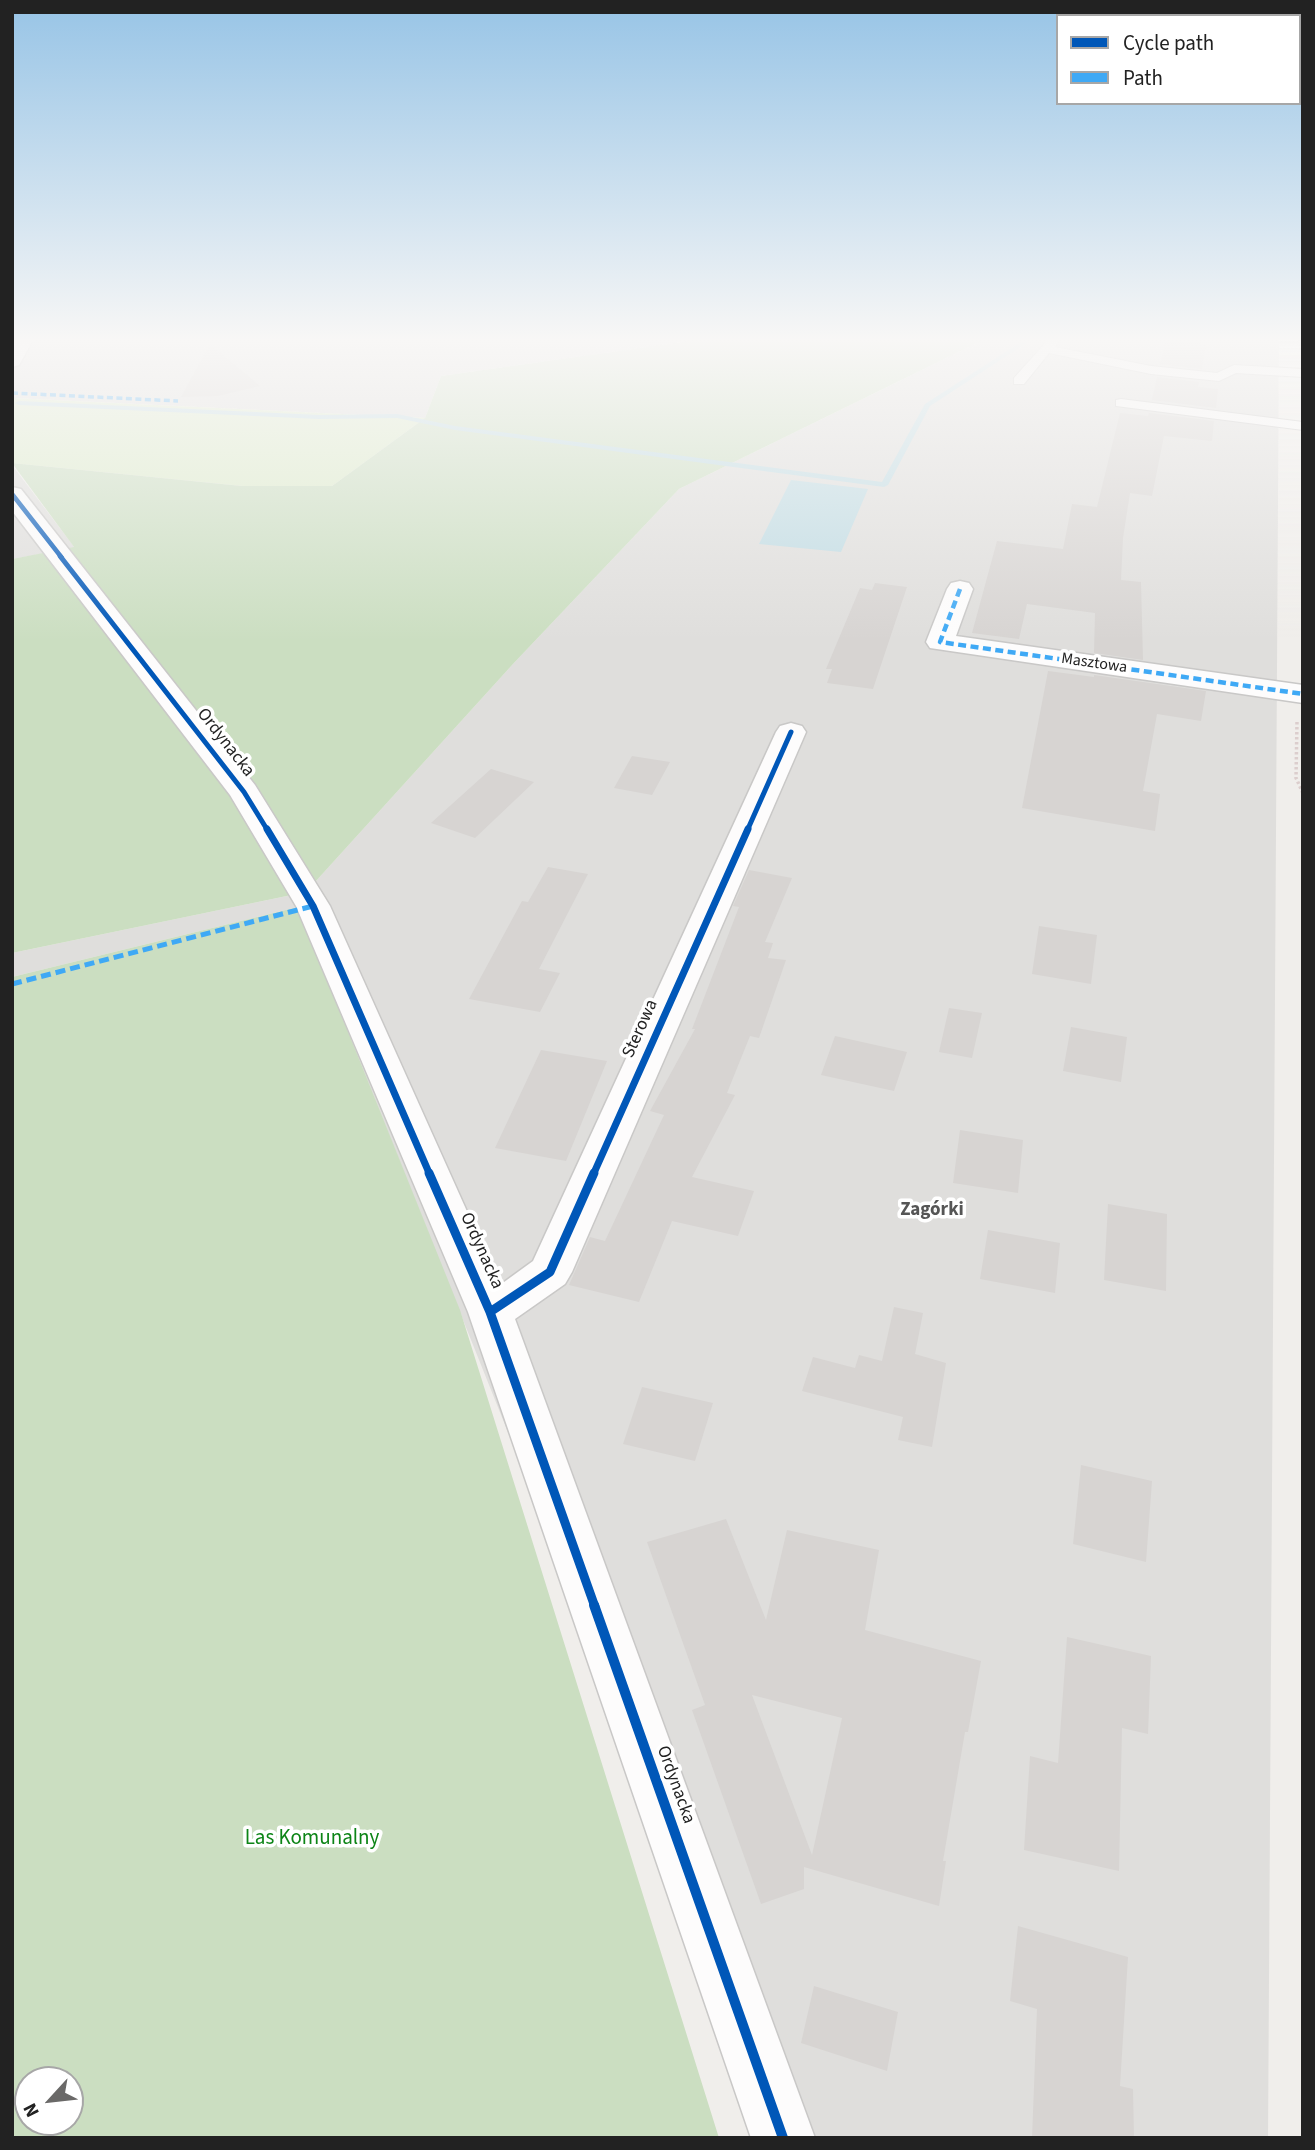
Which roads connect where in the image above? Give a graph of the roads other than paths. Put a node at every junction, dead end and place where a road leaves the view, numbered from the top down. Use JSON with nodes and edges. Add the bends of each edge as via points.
{"nodes":[{"id":1,"x":12,"y":494,"type":"edge"},
{"id":2,"x":960,"y":589,"type":"dead end"},
{"id":3,"x":1302,"y":694,"type":"edge"},
{"id":4,"x":791,"y":732,"type":"dead end"},
{"id":5,"x":490,"y":1312,"type":"junction"},
{"id":6,"x":783,"y":2138,"type":"edge"}],
"edges":[{"from":1,"to":5,"type":"street","name":"Ordynacka","via":[[244,792],[306,892]]},
{"from":2,"to":3,"type":"street","name":"Masztowa","via":[[940,642]]},
{"from":4,"to":5,"type":"street","name":"Sterowa","via":[[550,1272]]},
{"from":5,"to":6,"type":"street","name":"Ordynacka"}]}
